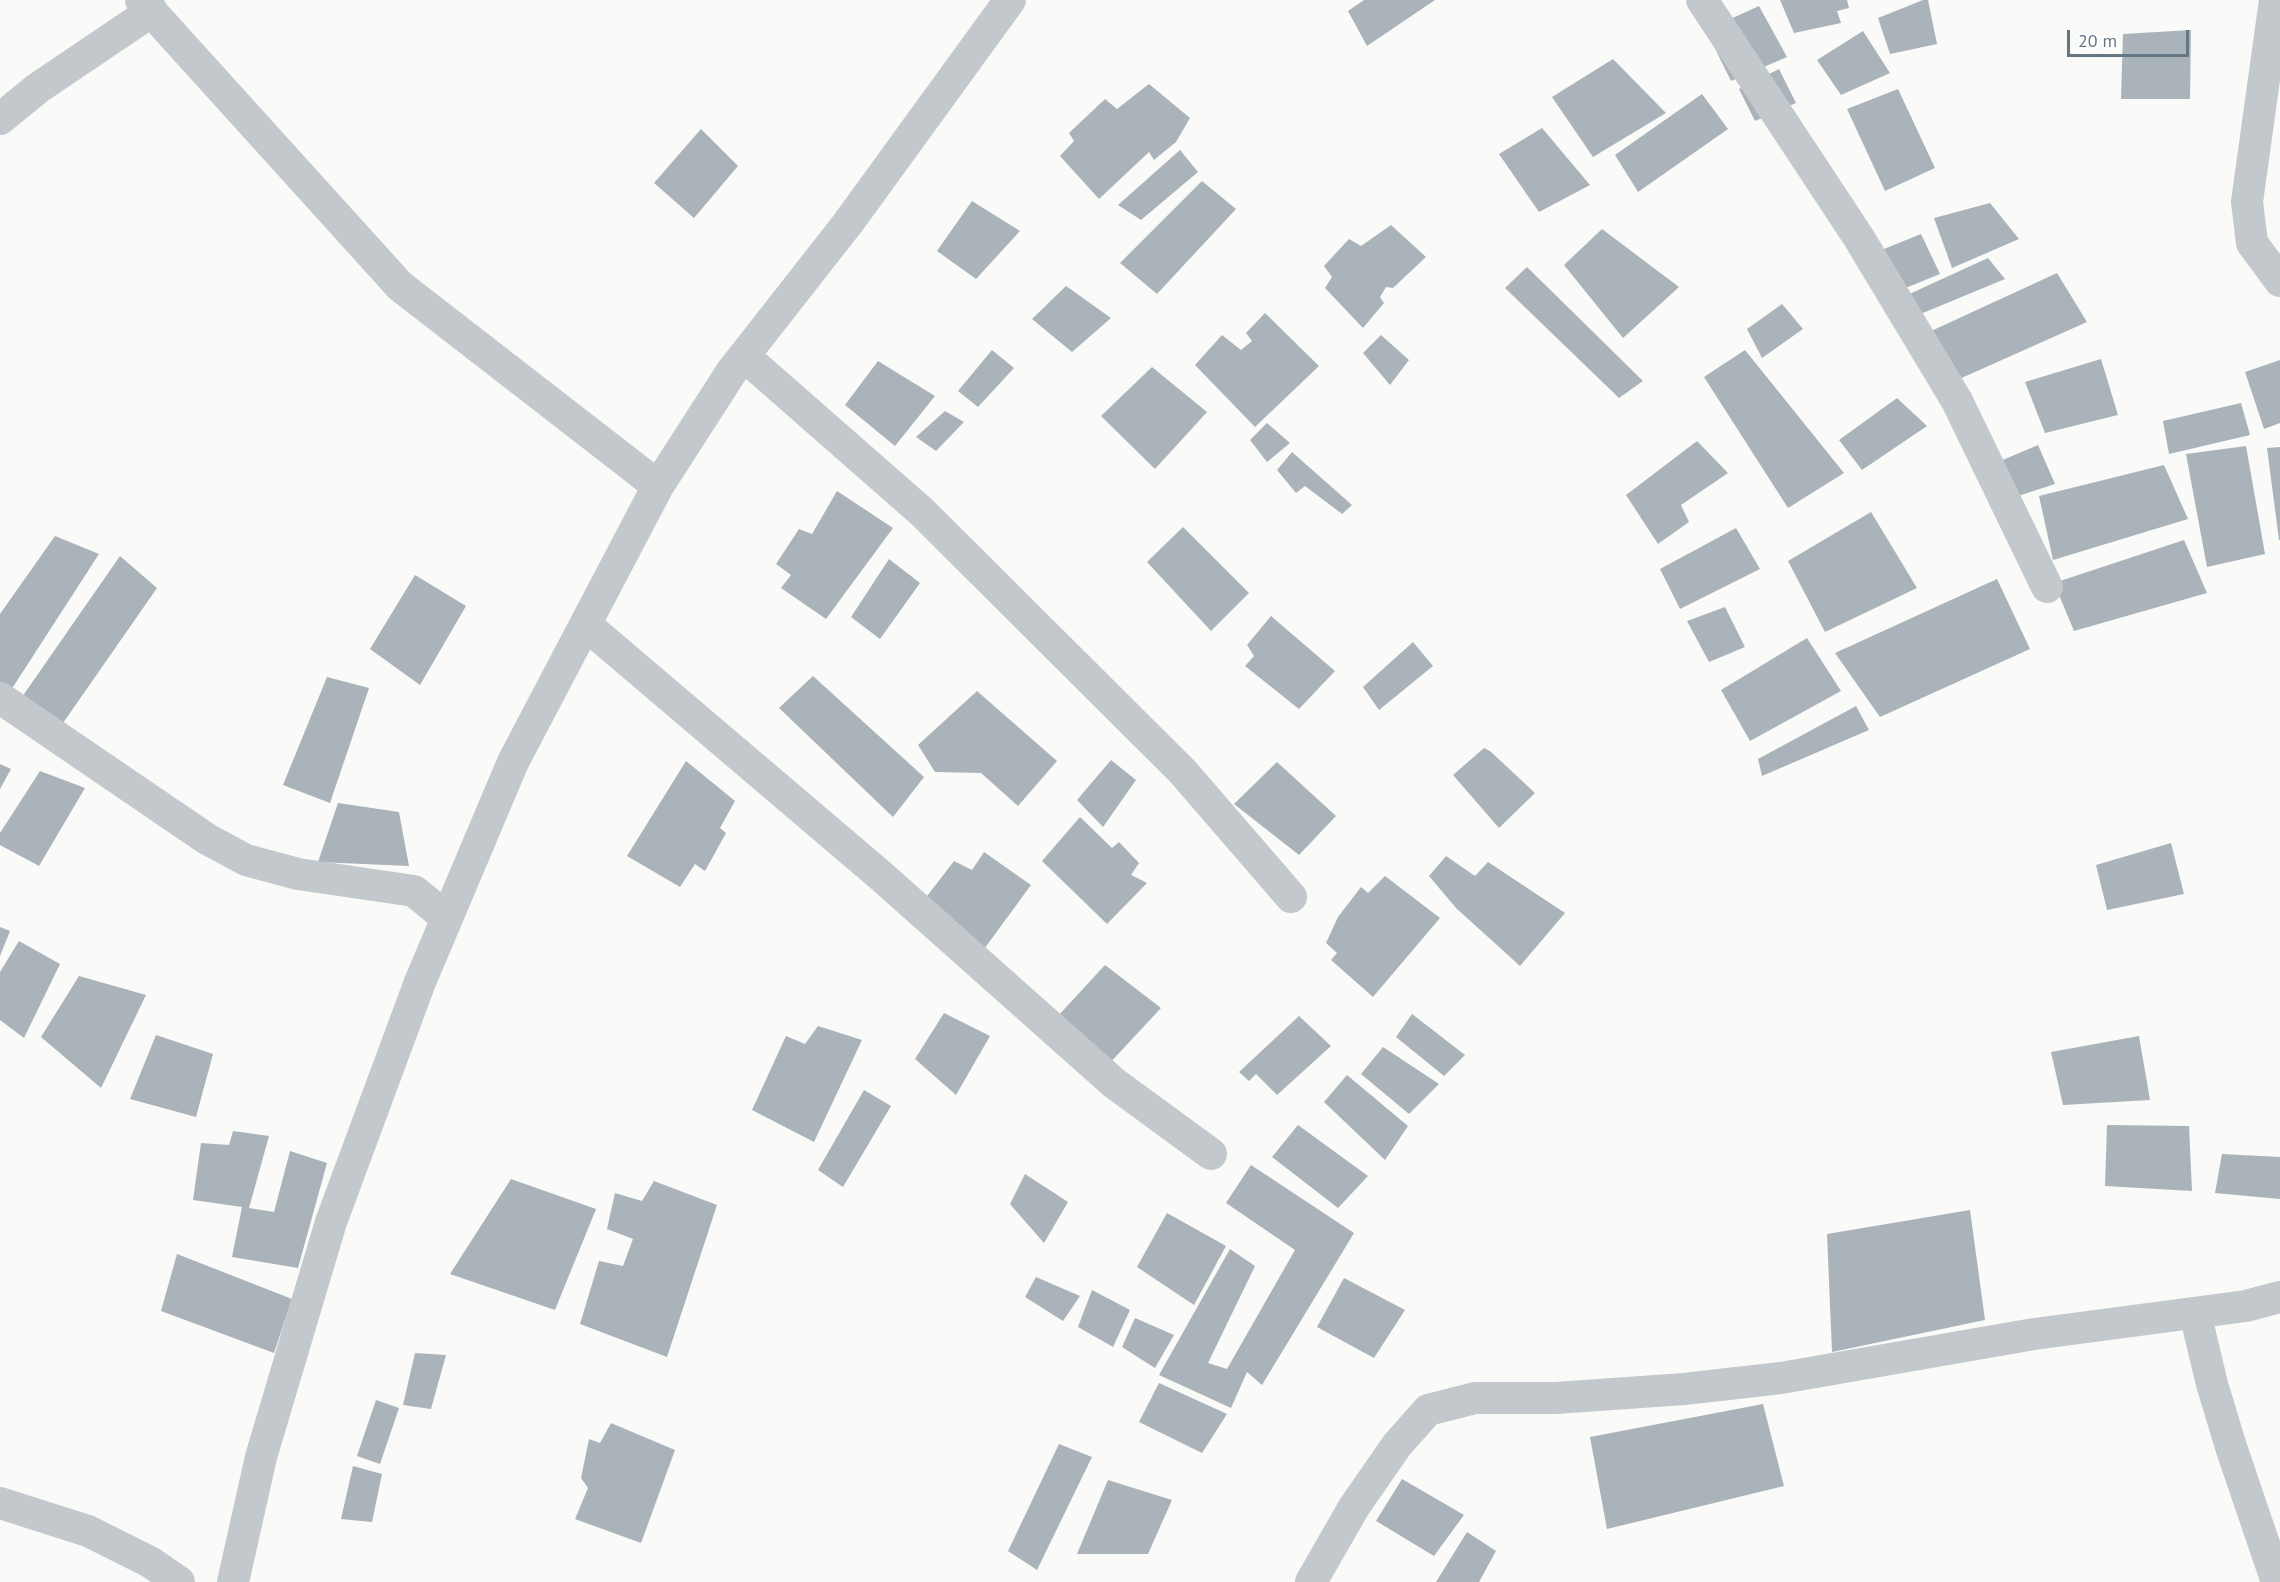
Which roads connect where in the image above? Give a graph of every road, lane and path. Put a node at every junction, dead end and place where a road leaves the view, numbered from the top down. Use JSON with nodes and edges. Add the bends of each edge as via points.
{"nodes":[{"id":1,"x":1010,"y":0,"type":"edge"},
{"id":2,"x":1702,"y":0,"type":"edge"},
{"id":3,"x":2275,"y":0,"type":"edge"},
{"id":4,"x":146,"y":6,"type":"edge"},
{"id":5,"x":0,"y":119,"type":"edge"},
{"id":6,"x":2280,"y":281,"type":"edge"},
{"id":7,"x":744,"y":356,"type":"junction"},
{"id":8,"x":658,"y":486,"type":"junction"},
{"id":9,"x":2047,"y":587,"type":"dead end"},
{"id":10,"x":586,"y":625,"type":"junction"},
{"id":11,"x":0,"y":698,"type":"edge"},
{"id":12,"x":1291,"y":897,"type":"dead end"},
{"id":13,"x":447,"y":918,"type":"junction"},
{"id":14,"x":1211,"y":1154,"type":"dead end"},
{"id":15,"x":2280,"y":1297,"type":"edge"},
{"id":16,"x":2195,"y":1313,"type":"junction"},
{"id":17,"x":0,"y":1503,"type":"edge"},
{"id":18,"x":2271,"y":1541,"type":"edge"},
{"id":19,"x":179,"y":1582,"type":"edge"},
{"id":20,"x":233,"y":1582,"type":"edge"},
{"id":21,"x":1311,"y":1582,"type":"edge"},
{"id":22,"x":2277,"y":1582,"type":"edge"}],
"edges":[{"from":1,"to":7,"type":"street","via":[[848,223]]},
{"from":2,"to":9,"type":"street","via":[[1859,238],[1957,400]]},
{"from":3,"to":6,"type":"street","via":[[2247,202],[2252,243]]},
{"from":4,"to":5,"type":"street"},
{"from":4,"to":8,"type":"street","via":[[400,286]]},
{"from":7,"to":8,"type":"street"},
{"from":7,"to":12,"type":"street","via":[[930,520],[1183,772]]},
{"from":8,"to":10,"type":"street"},
{"from":10,"to":13,"type":"street","via":[[513,762]]},
{"from":10,"to":14,"type":"street","via":[[880,875],[1114,1083]]},
{"from":11,"to":13,"type":"street","via":[[207,838],[246,860],[298,874],[414,891]]},
{"from":13,"to":20,"type":"street","via":[[331,1222],[261,1457]]},
{"from":15,"to":16,"type":"street"},
{"from":16,"to":18,"type":"street","via":[[2212,1384]]},
{"from":16,"to":21,"type":"street","via":[[2034,1334],[1781,1378],[1556,1398],[1475,1398],[1428,1410],[1397,1445],[1354,1507]]},
{"from":17,"to":19,"type":"street","via":[[88,1531],[150,1562]]},
{"from":18,"to":22,"type":"street"}]}
